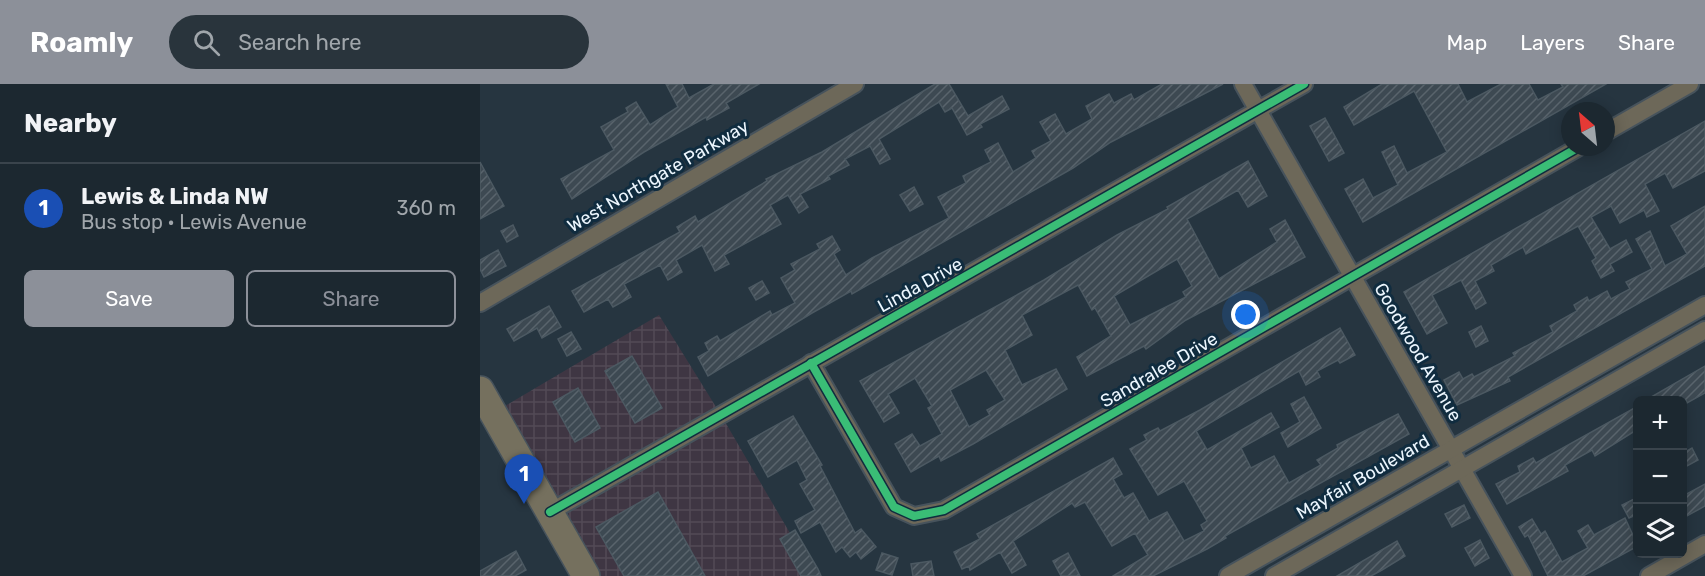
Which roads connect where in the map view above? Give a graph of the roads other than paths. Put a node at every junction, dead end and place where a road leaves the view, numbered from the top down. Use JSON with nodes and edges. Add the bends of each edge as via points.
{"nodes":[{"id":1,"x":855,"y":84,"type":"edge"},
{"id":2,"x":1243,"y":84,"type":"edge"},
{"id":3,"x":1305,"y":84,"type":"edge"},
{"id":4,"x":1690,"y":84,"type":"edge"},
{"id":5,"x":1258,"y":111,"type":"junction"},
{"id":6,"x":1615,"y":127,"type":"edge"},
{"id":7,"x":1563,"y":156,"type":"edge"},
{"id":8,"x":1352,"y":276,"type":"junction"},
{"id":9,"x":480,"y":303,"type":"edge"},
{"id":10,"x":1705,"y":304,"type":"edge"},
{"id":11,"x":1705,"y":330,"type":"edge"},
{"id":12,"x":811,"y":363,"type":"junction"},
{"id":13,"x":480,"y":390,"type":"edge"},
{"id":14,"x":1451,"y":449,"type":"junction"},
{"id":15,"x":1462,"y":470,"type":"junction"},
{"id":16,"x":550,"y":513,"type":"junction"},
{"id":17,"x":1705,"y":544,"type":"edge"},
{"id":18,"x":586,"y":576,"type":"edge"},
{"id":19,"x":1228,"y":576,"type":"edge"},
{"id":20,"x":1274,"y":576,"type":"edge"},
{"id":21,"x":1523,"y":576,"type":"edge"},
{"id":22,"x":1649,"y":576,"type":"edge"}],
"edges":[{"from":1,"to":9,"type":"street","name":"West Northgate Parkway"},
{"from":2,"to":5,"type":"street","name":"Goodwood Avenue"},
{"from":3,"to":5,"type":"street","name":"Linda Drive"},
{"from":4,"to":6,"type":"street"},
{"from":5,"to":8,"type":"street","name":"Goodwood Avenue"},
{"from":5,"to":12,"type":"street","name":"Linda Drive"},
{"from":7,"to":8,"type":"street","name":"Sandralee Drive"},
{"from":8,"to":12,"type":"street","name":"Sandralee Drive","via":[[945,510],[914,516],[894,507]]},
{"from":8,"to":14,"type":"street","name":"Goodwood Avenue"},
{"from":10,"to":14,"type":"street","name":"Mayfair Boulevard"},
{"from":11,"to":15,"type":"street"},
{"from":12,"to":16,"type":"street","name":"Linda Drive"},
{"from":13,"to":16,"type":"main road"},
{"from":14,"to":15,"type":"street","name":"Goodwood Avenue"},
{"from":14,"to":19,"type":"street","name":"Mayfair Boulevard"},
{"from":15,"to":20,"type":"street"},
{"from":15,"to":21,"type":"street","name":"Goodwood Avenue"},
{"from":16,"to":18,"type":"main road"},
{"from":17,"to":22,"type":"street"}]}
